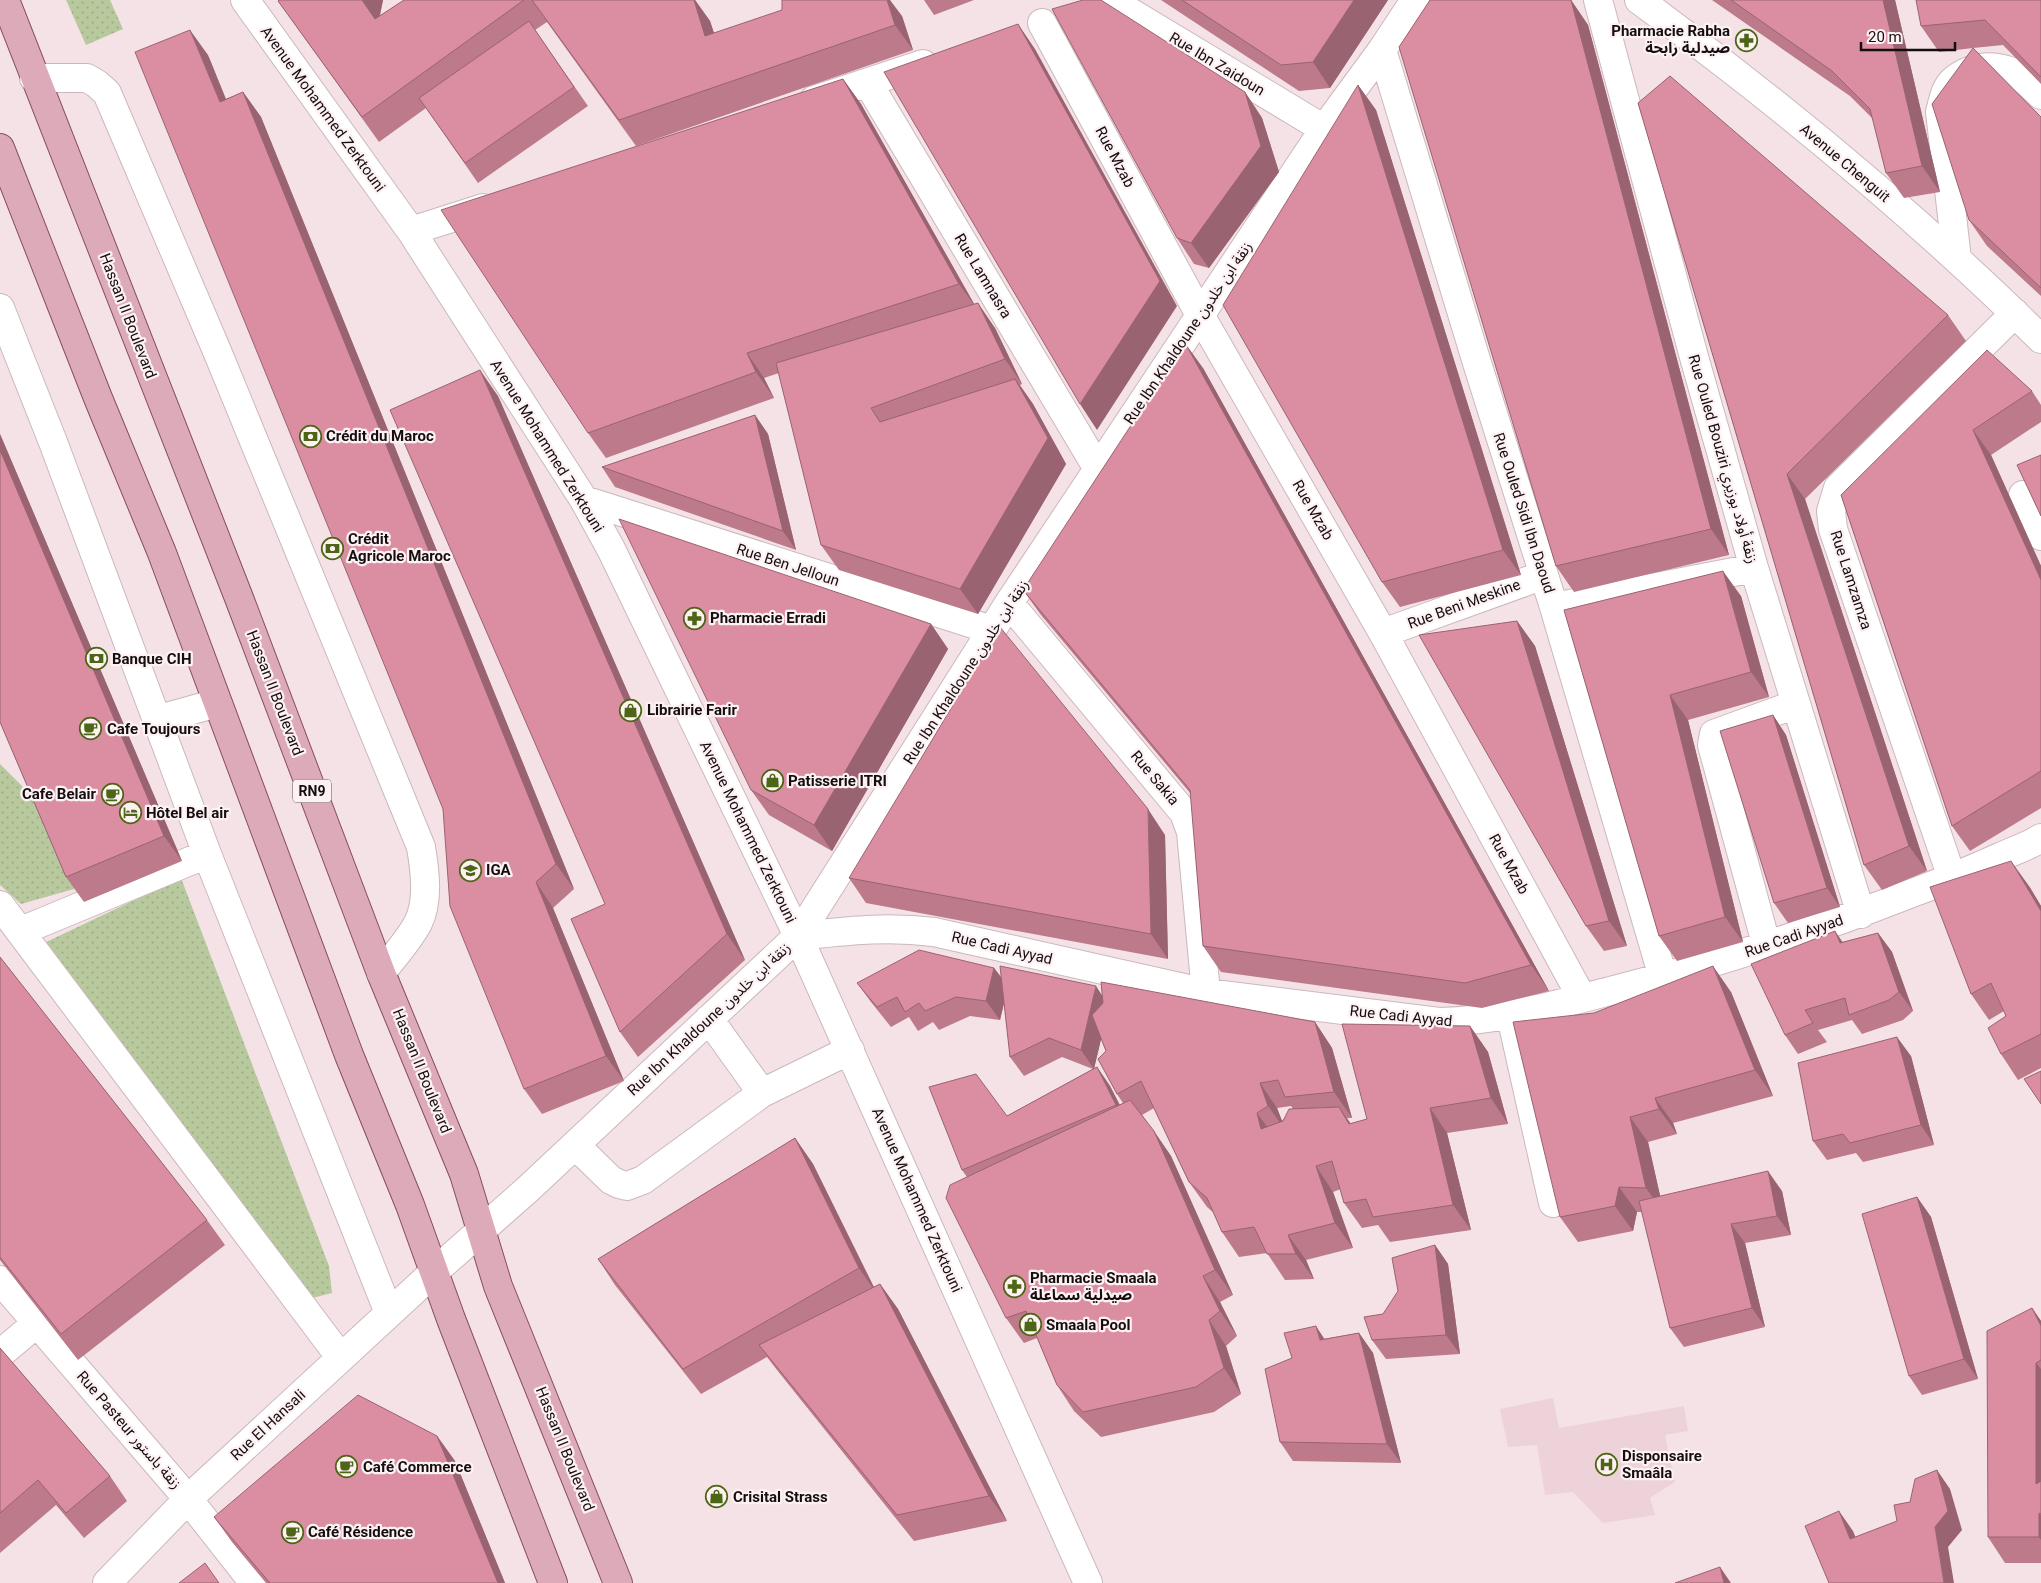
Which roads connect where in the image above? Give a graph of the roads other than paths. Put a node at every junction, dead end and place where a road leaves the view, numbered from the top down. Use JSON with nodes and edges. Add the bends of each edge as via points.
{"nodes":[{"id":1,"x":5,"y":0,"type":"edge"},
{"id":2,"x":1415,"y":0,"type":"edge"},
{"id":3,"x":1598,"y":0,"type":"edge"},
{"id":4,"x":1639,"y":0,"type":"edge"},
{"id":5,"x":250,"y":2,"type":"edge"},
{"id":6,"x":1092,"y":5,"type":"edge"},
{"id":7,"x":1042,"y":23,"type":"junction"},
{"id":8,"x":1014,"y":32,"type":"edge"},
{"id":9,"x":1382,"y":50,"type":"junction"},
{"id":10,"x":950,"y":54,"type":"edge"},
{"id":11,"x":34,"y":78,"type":"junction"},
{"id":12,"x":868,"y":83,"type":"junction"},
{"id":13,"x":2041,"y":95,"type":"edge"},
{"id":14,"x":793,"y":107,"type":"edge"},
{"id":15,"x":1324,"y":128,"type":"junction"},
{"id":16,"x":0,"y":148,"type":"edge"},
{"id":17,"x":504,"y":201,"type":"edge"},
{"id":18,"x":411,"y":231,"type":"junction"},
{"id":19,"x":1957,"y":259,"type":"junction"},
{"id":20,"x":0,"y":308,"type":"edge"},
{"id":21,"x":2015,"y":313,"type":"junction"},
{"id":22,"x":1200,"y":315,"type":"junction"},
{"id":23,"x":2041,"y":339,"type":"edge"},
{"id":24,"x":1098,"y":469,"type":"junction"},
{"id":25,"x":2023,"y":495,"type":"edge"},
{"id":26,"x":584,"y":500,"type":"junction"},
{"id":27,"x":2041,"y":536,"type":"edge"},
{"id":28,"x":1754,"y":568,"type":"junction"},
{"id":29,"x":1544,"y":575,"type":"junction"},
{"id":30,"x":1009,"y":603,"type":"junction"},
{"id":31,"x":1554,"y":608,"type":"junction"},
{"id":32,"x":992,"y":630,"type":"junction"},
{"id":33,"x":1383,"y":633,"type":"junction"},
{"id":34,"x":217,"y":703,"type":"junction"},
{"id":35,"x":1796,"y":704,"type":"junction"},
{"id":36,"x":156,"y":720,"type":"junction"},
{"id":37,"x":2040,"y":841,"type":"edge"},
{"id":38,"x":207,"y":854,"type":"junction"},
{"id":39,"x":1952,"y":878,"type":"junction"},
{"id":40,"x":0,"y":905,"type":"edge"},
{"id":41,"x":1860,"y":914,"type":"junction"},
{"id":42,"x":21,"y":931,"type":"junction"},
{"id":43,"x":798,"y":936,"type":"junction"},
{"id":44,"x":1767,"y":947,"type":"junction"},
{"id":45,"x":382,"y":973,"type":"junction"},
{"id":46,"x":1663,"y":977,"type":"junction"},
{"id":47,"x":1206,"y":993,"type":"junction"},
{"id":48,"x":1582,"y":998,"type":"junction"},
{"id":49,"x":1511,"y":1016,"type":"junction"},
{"id":50,"x":710,"y":1019,"type":"junction"},
{"id":51,"x":850,"y":1050,"type":"junction"},
{"id":52,"x":762,"y":1093,"type":"junction"},
{"id":53,"x":574,"y":1145,"type":"junction"},
{"id":54,"x":1553,"y":1203,"type":"edge"},
{"id":55,"x":482,"y":1230,"type":"junction"},
{"id":56,"x":434,"y":1272,"type":"junction"},
{"id":57,"x":0,"y":1280,"type":"edge"},
{"id":58,"x":389,"y":1314,"type":"junction"},
{"id":59,"x":37,"y":1323,"type":"junction"},
{"id":60,"x":0,"y":1354,"type":"edge"},
{"id":61,"x":342,"y":1358,"type":"junction"},
{"id":62,"x":188,"y":1499,"type":"junction"},
{"id":63,"x":107,"y":1583,"type":"edge"},
{"id":64,"x":254,"y":1583,"type":"edge"},
{"id":65,"x":554,"y":1583,"type":"edge"},
{"id":66,"x":618,"y":1583,"type":"edge"},
{"id":67,"x":1088,"y":1583,"type":"edge"}],
"edges":[{"from":1,"to":11,"type":"main road","name":"Hassan II Boulevard","number":"RN9"},
{"from":2,"to":9,"type":"street","name":"Rue Ibn Khaldoune زنقة ابن خلدون"},
{"from":3,"to":28,"type":"street","name":"Rue Ouled Bouziri زنقة أولاد بوزيري"},
{"from":4,"to":19,"type":"street","name":"Avenue Chenguit","via":[[1767,98]]},
{"from":5,"to":18,"type":"street","name":"Avenue Mohammed Zerktouni"},
{"from":6,"to":7,"type":"street"},
{"from":6,"to":15,"type":"street","name":"Rue Ibn Zaidoun"},
{"from":7,"to":8,"type":"street"},
{"from":7,"to":22,"type":"street","name":"Rue Mzab"},
{"from":9,"to":15,"type":"street","name":"Rue Ibn Khaldoune زنقة ابن خلدون"},
{"from":9,"to":29,"type":"street","name":"Rue Ouled Sidi Ibn Daoud"},
{"from":10,"to":12,"type":"street"},
{"from":11,"to":45,"type":"main road","name":"Hassan II Boulevard","number":"RN9","via":[[239,598]]},
{"from":11,"to":45,"type":"street","via":[[87,78],[107,93],[209,332],[420,847],[425,882],[418,923]]},
{"from":12,"to":14,"type":"street"},
{"from":12,"to":24,"type":"street","name":"Rue Lamnasra"},
{"from":13,"to":19,"type":"street","via":[[2008,70],[1991,66],[1953,80],[1944,94],[1940,112]]},
{"from":15,"to":22,"type":"street","name":"Rue Ibn Khaldoune زنقة ابن خلدون"},
{"from":16,"to":34,"type":"main road","via":[[162,554]]},
{"from":17,"to":18,"type":"street"},
{"from":18,"to":26,"type":"street","name":"Avenue Mohammed Zerktouni"},
{"from":19,"to":21,"type":"street","name":"Avenue Chenguit"},
{"from":20,"to":36,"type":"street"},
{"from":21,"to":23,"type":"street","name":"Avenue Chenguit"},
{"from":21,"to":39,"type":"street","name":"Rue Lamzamza","via":[[1838,488],[1831,512],[1833,529]]},
{"from":22,"to":24,"type":"street","name":"Rue Ibn Khaldoune زنقة ابن خلدون"},
{"from":22,"to":33,"type":"street","name":"Rue Mzab"},
{"from":24,"to":30,"type":"street","name":"Rue Ibn Khaldoune زنقة ابن خلدون"},
{"from":25,"to":27,"type":"street"},
{"from":26,"to":32,"type":"street","name":"Rue Ben Jelloun"},
{"from":26,"to":43,"type":"street","name":"Avenue Mohammed Zerktouni"},
{"from":28,"to":31,"type":"street"},
{"from":28,"to":35,"type":"street","name":"Rue Ouled Bouziri زنقة أولاد بوزيري"},
{"from":29,"to":31,"type":"street","name":"Rue Ouled Sidi Ibn Daoud"},
{"from":29,"to":33,"type":"street","name":"Rue Beni Meskine"},
{"from":30,"to":32,"type":"street","name":"Rue Ibn Khaldoune زنقة ابن خلدون"},
{"from":30,"to":47,"type":"street","name":"Rue Sakia","via":[[1184,814],[1191,832]]},
{"from":31,"to":46,"type":"street","name":"Rue Ouled Sidi Ibn Daoud"},
{"from":32,"to":43,"type":"street","name":"Rue Ibn Khaldoune زنقة ابن خلدون"},
{"from":33,"to":48,"type":"street","name":"Rue Mzab"},
{"from":34,"to":36,"type":"street"},
{"from":34,"to":56,"type":"main road"},
{"from":35,"to":41,"type":"street","name":"Rue Ouled Bouziri زنقة أولاد بوزيري"},
{"from":35,"to":44,"type":"street","via":[[1714,734],[1712,745]]},
{"from":36,"to":38,"type":"street"},
{"from":37,"to":39,"type":"street","name":"Rue Cadi Ayyad"},
{"from":38,"to":42,"type":"street"},
{"from":38,"to":58,"type":"street"},
{"from":39,"to":41,"type":"street","name":"Rue Cadi Ayyad"},
{"from":40,"to":42,"type":"street"},
{"from":41,"to":44,"type":"street","name":"Rue Cadi Ayyad"},
{"from":42,"to":61,"type":"street"},
{"from":43,"to":47,"type":"street","name":"Rue Cadi Ayyad","via":[[872,928],[934,932]]},
{"from":43,"to":50,"type":"street","name":"Rue Ibn Khaldoune زنقة ابن خلدون"},
{"from":43,"to":51,"type":"street","name":"Avenue Mohammed Zerktouni"},
{"from":44,"to":46,"type":"street","name":"Rue Cadi Ayyad"},
{"from":45,"to":55,"type":"main road","name":"Hassan II Boulevard","number":"RN9","via":[[464,1174]]},
{"from":46,"to":48,"type":"street","name":"Rue Cadi Ayyad"},
{"from":47,"to":49,"type":"street","name":"Rue Cadi Ayyad","via":[[1439,1022]]},
{"from":48,"to":49,"type":"street","name":"Rue Cadi Ayyad"},
{"from":49,"to":54,"type":"street"},
{"from":50,"to":52,"type":"street"},
{"from":50,"to":53,"type":"street","name":"Rue Ibn Khaldoune زنقة ابن خلدون"},
{"from":51,"to":52,"type":"street"},
{"from":51,"to":67,"type":"street","name":"Avenue Mohammed Zerktouni"},
{"from":52,"to":53,"type":"street","via":[[643,1180],[627,1186],[611,1180]]},
{"from":53,"to":55,"type":"street","name":"Rue Ibn Khaldoune زنقة ابن خلدون"},
{"from":55,"to":56,"type":"street","name":"Rue Ibn Khaldoune زنقة ابن خلدون"},
{"from":55,"to":66,"type":"main road","name":"Hassan II Boulevard","number":"RN9","via":[[498,1286]]},
{"from":56,"to":58,"type":"street","name":"Rue El Hansali"},
{"from":56,"to":65,"type":"main road"},
{"from":57,"to":59,"type":"street","name":"Rue Pasteur زنقة باستور"},
{"from":58,"to":61,"type":"street","name":"Rue El Hansali"},
{"from":59,"to":60,"type":"street"},
{"from":59,"to":62,"type":"street","name":"Rue Pasteur زنقة باستور"},
{"from":61,"to":62,"type":"street","name":"Rue El Hansali"},
{"from":62,"to":63,"type":"street","name":"Rue El Hansali"},
{"from":62,"to":64,"type":"street","name":"Rue Pasteur زنقة باستور"}]}
